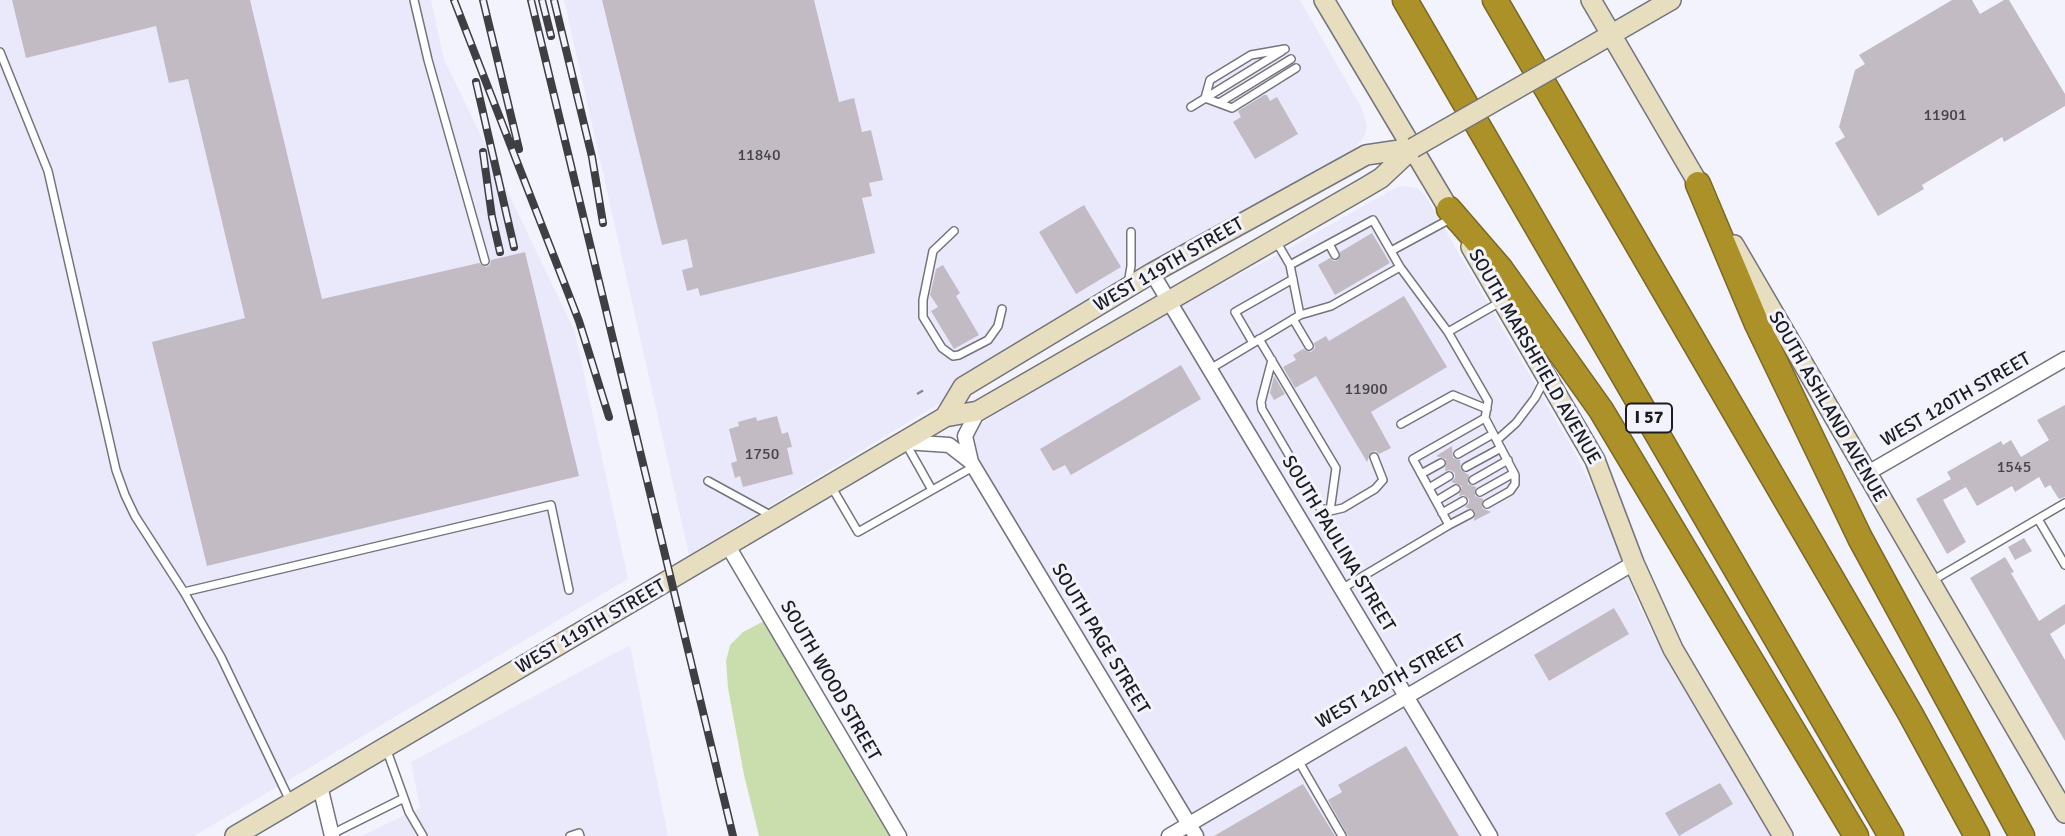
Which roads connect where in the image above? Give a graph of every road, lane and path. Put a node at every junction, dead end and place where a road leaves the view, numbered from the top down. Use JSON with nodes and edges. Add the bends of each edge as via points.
{"nodes":[{"id":1,"x":414,"y":0,"type":"edge"},
{"id":2,"x":1324,"y":0,"type":"edge"},
{"id":3,"x":1405,"y":0,"type":"edge"},
{"id":4,"x":1495,"y":0,"type":"edge"},
{"id":5,"x":1591,"y":0,"type":"edge"},
{"id":6,"x":1671,"y":0,"type":"edge"},
{"id":7,"x":1612,"y":34,"type":"junction"},
{"id":8,"x":0,"y":52,"type":"edge"},
{"id":9,"x":1291,"y":59,"type":"dead end"},
{"id":10,"x":1296,"y":68,"type":"dead end"},
{"id":11,"x":1205,"y":98,"type":"junction"},
{"id":12,"x":1219,"y":103,"type":"junction"},
{"id":13,"x":1191,"y":107,"type":"dead end"},
{"id":14,"x":1413,"y":148,"type":"junction"},
{"id":15,"x":1698,"y":184,"type":"junction"},
{"id":16,"x":1451,"y":213,"type":"junction"},
{"id":17,"x":1354,"y":230,"type":"junction"},
{"id":18,"x":954,"y":231,"type":"dead end"},
{"id":19,"x":1131,"y":232,"type":"dead end"},
{"id":20,"x":1275,"y":239,"type":"junction"},
{"id":21,"x":1360,"y":240,"type":"dead end"},
{"id":22,"x":1329,"y":244,"type":"junction"},
{"id":23,"x":1391,"y":251,"type":"junction"},
{"id":24,"x":1335,"y":255,"type":"dead end"},
{"id":25,"x":485,"y":261,"type":"dead end"},
{"id":26,"x":1290,"y":265,"type":"junction"},
{"id":27,"x":1400,"y":267,"type":"junction"},
{"id":28,"x":1152,"y":273,"type":"junction"},
{"id":29,"x":1293,"y":279,"type":"junction"},
{"id":30,"x":1128,"y":288,"type":"junction"},
{"id":31,"x":1168,"y":300,"type":"junction"},
{"id":32,"x":1503,"y":300,"type":"junction"},
{"id":33,"x":1002,"y":309,"type":"dead end"},
{"id":34,"x":1296,"y":317,"type":"junction"},
{"id":35,"x":1448,"y":332,"type":"junction"},
{"id":36,"x":1256,"y":341,"type":"junction"},
{"id":37,"x":1309,"y":346,"type":"dead end"},
{"id":38,"x":2065,"y":359,"type":"edge"},
{"id":39,"x":1272,"y":360,"type":"junction"},
{"id":40,"x":1210,"y":369,"type":"junction"},
{"id":41,"x":1547,"y":375,"type":"junction"},
{"id":42,"x":924,"y":390,"type":"dead end"},
{"id":43,"x":917,"y":394,"type":"dead end"},
{"id":44,"x":1487,"y":409,"type":"junction"},
{"id":45,"x":978,"y":411,"type":"junction"},
{"id":46,"x":945,"y":417,"type":"junction"},
{"id":47,"x":1485,"y":418,"type":"junction"},
{"id":48,"x":1401,"y":424,"type":"dead end"},
{"id":49,"x":1497,"y":440,"type":"junction"},
{"id":50,"x":905,"y":442,"type":"junction"},
{"id":51,"x":1458,"y":454,"type":"dead end"},
{"id":52,"x":1374,"y":457,"type":"dead end"},
{"id":53,"x":1508,"y":460,"type":"junction"},
{"id":54,"x":1441,"y":463,"type":"dead end"},
{"id":55,"x":972,"y":465,"type":"junction"},
{"id":56,"x":1466,"y":467,"type":"dead end"},
{"id":57,"x":1514,"y":473,"type":"junction"},
{"id":58,"x":1421,"y":474,"type":"junction"},
{"id":59,"x":1866,"y":474,"type":"junction"},
{"id":60,"x":1449,"y":477,"type":"dead end"},
{"id":61,"x":1473,"y":480,"type":"dead end"},
{"id":62,"x":708,"y":481,"type":"dead end"},
{"id":63,"x":831,"y":486,"type":"junction"},
{"id":64,"x":1429,"y":488,"type":"junction"},
{"id":65,"x":1456,"y":489,"type":"dead end"},
{"id":66,"x":932,"y":490,"type":"junction"},
{"id":67,"x":1480,"y":492,"type":"dead end"},
{"id":68,"x":1436,"y":500,"type":"junction"},
{"id":69,"x":1463,"y":501,"type":"dead end"},
{"id":70,"x":2065,"y":503,"type":"edge"},
{"id":71,"x":1487,"y":504,"type":"dead end"},
{"id":72,"x":1330,"y":510,"type":"junction"},
{"id":73,"x":1443,"y":513,"type":"junction"},
{"id":74,"x":1470,"y":514,"type":"dead end"},
{"id":75,"x":776,"y":518,"type":"junction"},
{"id":76,"x":2038,"y":519,"type":"junction"},
{"id":77,"x":1449,"y":525,"type":"junction"},
{"id":78,"x":728,"y":546,"type":"junction"},
{"id":79,"x":1634,"y":563,"type":"junction"},
{"id":80,"x":2065,"y":565,"type":"edge"},
{"id":81,"x":1929,"y":582,"type":"junction"},
{"id":82,"x":1343,"y":588,"type":"junction"},
{"id":83,"x":569,"y":590,"type":"dead end"},
{"id":84,"x":184,"y":592,"type":"junction"},
{"id":85,"x":1407,"y":695,"type":"junction"},
{"id":86,"x":386,"y":747,"type":"junction"},
{"id":87,"x":1298,"y":760,"type":"junction"},
{"id":88,"x":320,"y":786,"type":"junction"},
{"id":89,"x":404,"y":798,"type":"junction"},
{"id":90,"x":291,"y":803,"type":"junction"},
{"id":91,"x":2065,"y":813,"type":"edge"},
{"id":92,"x":1193,"y":830,"type":"edge"},
{"id":93,"x":332,"y":835,"type":"edge"},
{"id":94,"x":235,"y":836,"type":"edge"},
{"id":95,"x":424,"y":836,"type":"edge"},
{"id":96,"x":570,"y":836,"type":"edge"},
{"id":97,"x":580,"y":836,"type":"edge"},
{"id":98,"x":899,"y":836,"type":"edge"},
{"id":99,"x":1169,"y":836,"type":"edge"},
{"id":100,"x":1342,"y":836,"type":"edge"},
{"id":101,"x":1490,"y":836,"type":"edge"},
{"id":102,"x":1783,"y":836,"type":"edge"},
{"id":103,"x":1856,"y":836,"type":"edge"},
{"id":104,"x":1891,"y":836,"type":"edge"},
{"id":105,"x":1977,"y":836,"type":"edge"},
{"id":106,"x":2022,"y":836,"type":"edge"}],
"edges":[{"from":1,"to":25,"type":"lane"},
{"from":2,"to":14,"type":"street","name":"SOUTH MARSHFIELD AVENUE"},
{"from":3,"to":104,"type":"highway","number":"I 57"},
{"from":4,"to":105,"type":"highway"},
{"from":5,"to":7,"type":"street","name":"SOUTH ASHLAND AVENUE"},
{"from":6,"to":7,"type":"street","name":"WEST 119TH STREET"},
{"from":7,"to":14,"type":"street","name":"WEST 119TH STREET","bridge":true},
{"from":7,"to":15,"type":"street","name":"SOUTH ASHLAND AVENUE"},
{"from":8,"to":84,"type":"lane","via":[[48,171],[125,495]]},
{"from":9,"to":12,"type":"lane"},
{"from":10,"to":12,"type":"lane","via":[[1232,108]]},
{"from":11,"to":11,"type":"lane","via":[[1210,80],[1240,61],[1285,49]]},
{"from":11,"to":12,"type":"lane"},
{"from":11,"to":13,"type":"lane"},
{"from":14,"to":16,"type":"street","name":"SOUTH MARSHFIELD AVENUE"},
{"from":14,"to":20,"type":"street","name":"WEST 119TH STREET","via":[[1381,178]]},
{"from":14,"to":28,"type":"street","name":"WEST 119TH STREET","via":[[1366,155]]},
{"from":15,"to":59,"type":"street","name":"SOUTH ASHLAND AVENUE"},
{"from":15,"to":106,"type":"highway","via":[[1757,324],[1860,538]]},
{"from":16,"to":23,"type":"lane"},
{"from":16,"to":32,"type":"street","name":"SOUTH MARSHFIELD AVENUE"},
{"from":16,"to":103,"type":"highway","via":[[1500,268],[1601,410]]},
{"from":17,"to":21,"type":"lane"},
{"from":17,"to":22,"type":"lane"},
{"from":17,"to":23,"type":"lane","via":[[1373,220]]},
{"from":18,"to":33,"type":"lane","via":[[933,251],[923,299],[923,317],[942,348],[959,355],[988,340]]},
{"from":19,"to":30,"type":"lane"},
{"from":20,"to":26,"type":"lane"},
{"from":20,"to":31,"type":"street","name":"WEST 119TH STREET"},
{"from":22,"to":24,"type":"lane"},
{"from":22,"to":26,"type":"lane"},
{"from":23,"to":27,"type":"lane"},
{"from":26,"to":29,"type":"lane"},
{"from":27,"to":34,"type":"lane","via":[[1380,274],[1331,306]]},
{"from":27,"to":35,"type":"lane"},
{"from":28,"to":30,"type":"street","name":"WEST 119TH STREET"},
{"from":28,"to":31,"type":"street","name":"SOUTH PAULINA STREET"},
{"from":29,"to":34,"type":"lane"},
{"from":29,"to":36,"type":"lane","via":[[1235,312]]},
{"from":30,"to":46,"type":"street","name":"WEST 119TH STREET","via":[[963,387]]},
{"from":31,"to":40,"type":"street","name":"SOUTH PAULINA STREET"},
{"from":31,"to":45,"type":"street","name":"WEST 119TH STREET"},
{"from":32,"to":35,"type":"lane"},
{"from":32,"to":41,"type":"street","name":"SOUTH MARSHFIELD AVENUE"},
{"from":34,"to":36,"type":"lane"},
{"from":34,"to":37,"type":"lane"},
{"from":35,"to":44,"type":"lane","via":[[1488,401]]},
{"from":36,"to":39,"type":"lane"},
{"from":36,"to":40,"type":"lane"},
{"from":38,"to":59,"type":"street","name":"WEST 120TH STREET"},
{"from":39,"to":72,"type":"lane","via":[[1336,468]]},
{"from":39,"to":72,"type":"lane","via":[[1262,409],[1320,508]]},
{"from":40,"to":82,"type":"street","name":"SOUTH PAULINA STREET"},
{"from":41,"to":49,"type":"lane","via":[[1516,423]]},
{"from":41,"to":79,"type":"street","name":"SOUTH MARSHFIELD AVENUE","via":[[1595,460]]},
{"from":42,"to":43,"type":"path"},
{"from":44,"to":47,"type":"lane"},
{"from":44,"to":48,"type":"lane","via":[[1453,395]]},
{"from":45,"to":46,"type":"street","name":"WEST 119TH STREET"},
{"from":45,"to":55,"type":"street","name":"SOUTH PAGE STREET","via":[[965,436]]},
{"from":46,"to":50,"type":"street","name":"WEST 119TH STREET"},
{"from":47,"to":49,"type":"lane"},
{"from":47,"to":58,"type":"lane","via":[[1413,459]]},
{"from":49,"to":51,"type":"lane"},
{"from":49,"to":53,"type":"lane"},
{"from":49,"to":56,"type":"lane"},
{"from":50,"to":55,"type":"street","name":"SOUTH PAGE STREET","via":[[949,445]]},
{"from":50,"to":63,"type":"street","name":"WEST 119TH STREET"},
{"from":50,"to":66,"type":"lane"},
{"from":52,"to":72,"type":"lane","via":[[1383,480],[1343,508]]},
{"from":53,"to":57,"type":"lane"},
{"from":53,"to":61,"type":"lane"},
{"from":54,"to":58,"type":"lane"},
{"from":55,"to":66,"type":"lane"},
{"from":55,"to":92,"type":"street","name":"SOUTH PAGE STREET"},
{"from":57,"to":67,"type":"lane"},
{"from":57,"to":71,"type":"lane","via":[[1510,491]]},
{"from":58,"to":64,"type":"lane"},
{"from":59,"to":81,"type":"street","name":"SOUTH ASHLAND AVENUE"},
{"from":60,"to":64,"type":"lane"},
{"from":62,"to":75,"type":"lane"},
{"from":63,"to":66,"type":"lane","via":[[859,532]]},
{"from":63,"to":75,"type":"street","name":"WEST 119TH STREET"},
{"from":64,"to":68,"type":"lane"},
{"from":65,"to":68,"type":"lane"},
{"from":68,"to":73,"type":"lane"},
{"from":69,"to":73,"type":"lane"},
{"from":70,"to":76,"type":"lane"},
{"from":73,"to":77,"type":"lane"},
{"from":74,"to":77,"type":"lane"},
{"from":75,"to":78,"type":"street","name":"WEST 119TH STREET"},
{"from":76,"to":80,"type":"lane"},
{"from":76,"to":81,"type":"lane"},
{"from":77,"to":82,"type":"lane"},
{"from":78,"to":86,"type":"street","name":"WEST 119TH STREET"},
{"from":78,"to":98,"type":"street","name":"SOUTH WOOD STREET"},
{"from":79,"to":85,"type":"street","name":"WEST 120TH STREET"},
{"from":79,"to":102,"type":"street","name":"SOUTH MARSHFIELD AVENUE","via":[[1673,649]]},
{"from":81,"to":91,"type":"street","name":"SOUTH ASHLAND AVENUE"},
{"from":82,"to":85,"type":"street","name":"SOUTH PAULINA STREET"},
{"from":83,"to":84,"type":"lane","via":[[551,505]]},
{"from":84,"to":90,"type":"lane","via":[[236,685]]},
{"from":85,"to":87,"type":"street","name":"WEST 120TH STREET"},
{"from":85,"to":101,"type":"street","name":"SOUTH PAULINA STREET"},
{"from":86,"to":88,"type":"street","name":"WEST 119TH STREET"},
{"from":86,"to":89,"type":"lane"},
{"from":87,"to":92,"type":"street","name":"WEST 120TH STREET"},
{"from":87,"to":100,"type":"lane"},
{"from":88,"to":90,"type":"street","name":"WEST 119TH STREET"},
{"from":88,"to":93,"type":"street"},
{"from":89,"to":93,"type":"lane"},
{"from":89,"to":95,"type":"lane"},
{"from":90,"to":94,"type":"street","name":"WEST 119TH STREET"},
{"from":92,"to":99,"type":"street","name":"WEST 120TH STREET"},
{"from":96,"to":97,"type":"lane"}]}
